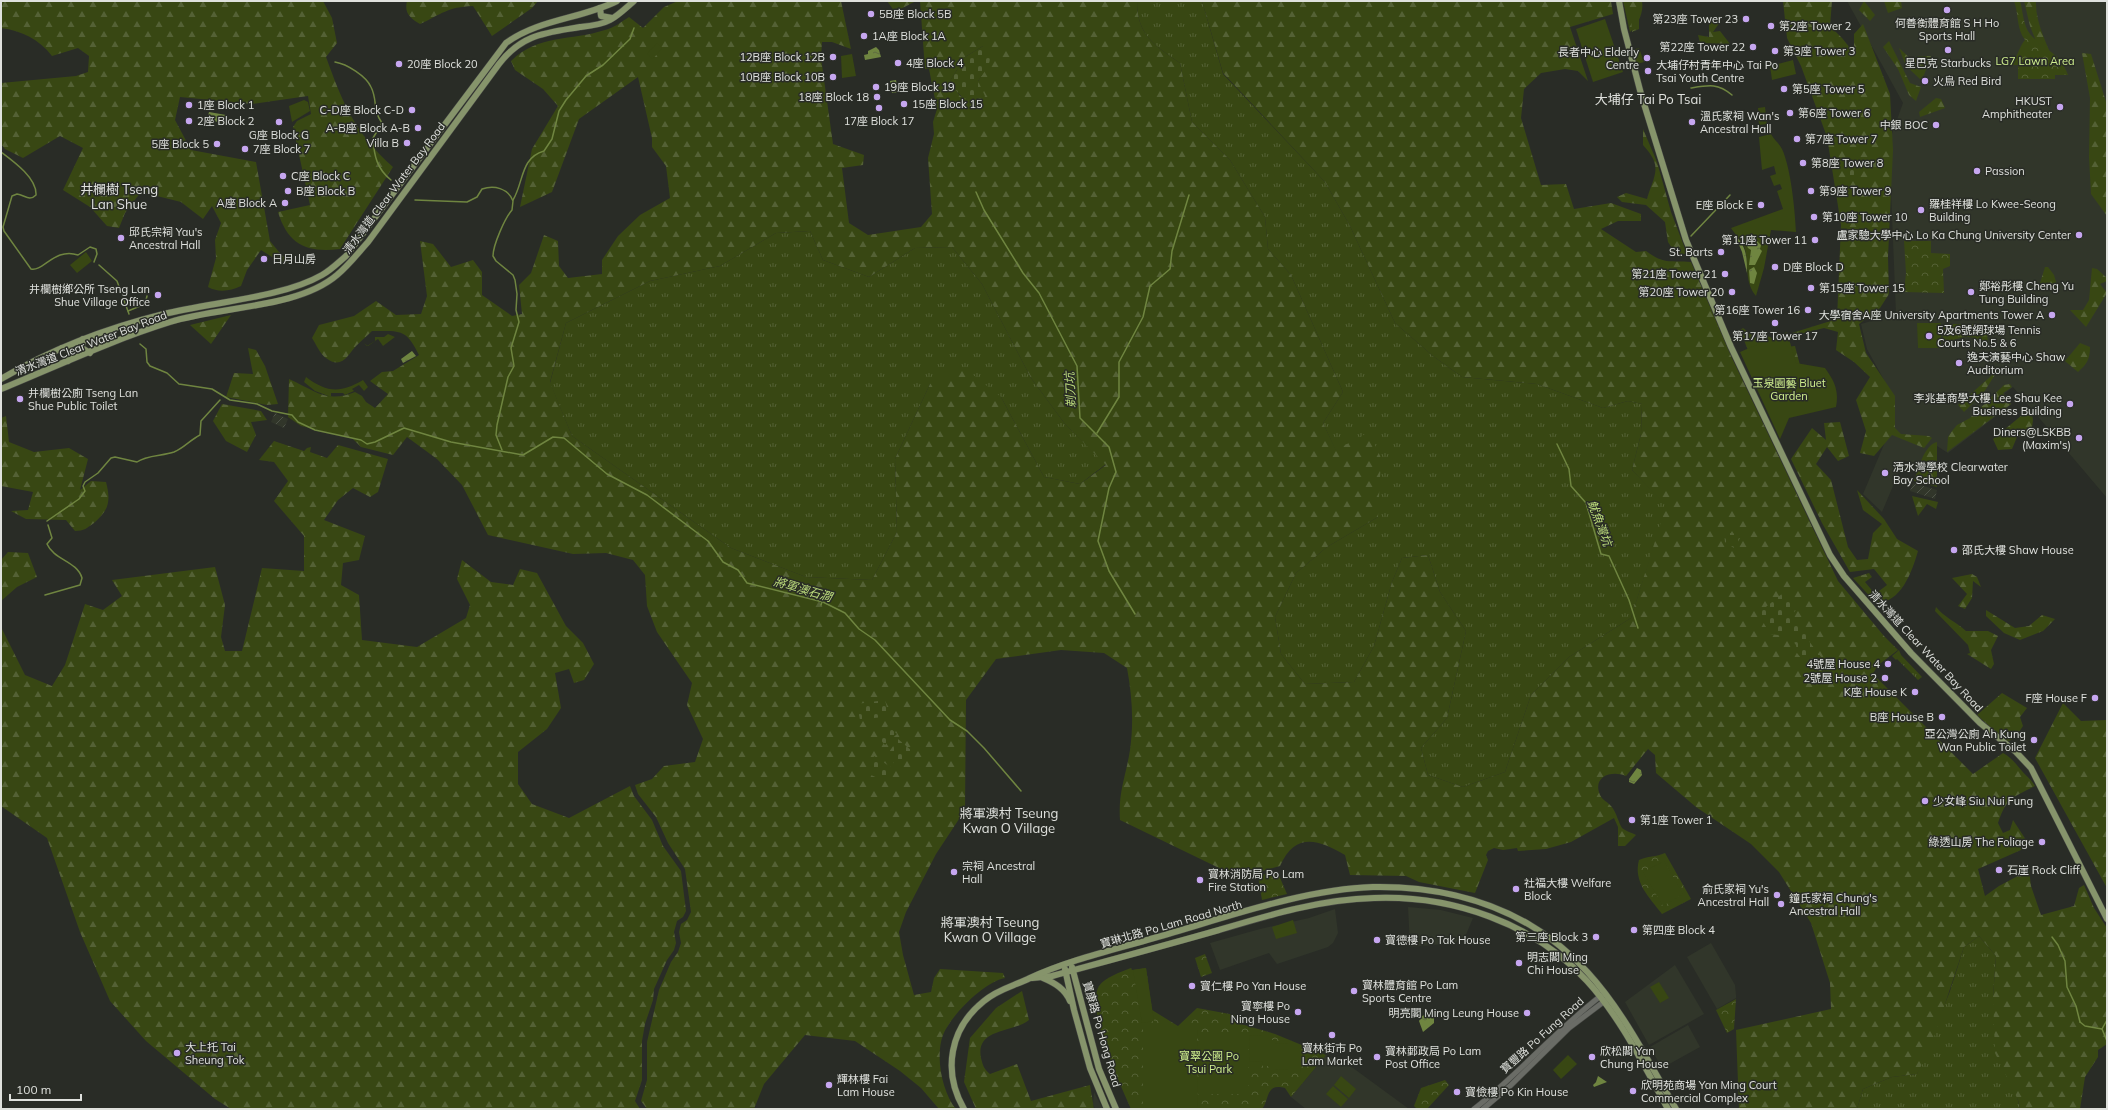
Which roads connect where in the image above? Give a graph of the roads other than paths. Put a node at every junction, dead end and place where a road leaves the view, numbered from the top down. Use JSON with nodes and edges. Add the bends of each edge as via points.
{"nodes":[{"id":1,"x":617,"y":1,"type":"edge"},
{"id":2,"x":634,"y":1,"type":"edge"},
{"id":3,"x":1619,"y":1,"type":"edge"},
{"id":4,"x":600,"y":8,"type":"junction"},
{"id":5,"x":614,"y":18,"type":"junction"},
{"id":6,"x":83,"y":339,"type":"junction"},
{"id":7,"x":60,"y":348,"type":"junction"},
{"id":8,"x":90,"y":353,"type":"junction"},
{"id":9,"x":67,"y":362,"type":"junction"},
{"id":10,"x":1,"y":379,"type":"edge"},
{"id":11,"x":1,"y":389,"type":"edge"},
{"id":12,"x":2107,"y":919,"type":"edge"},
{"id":13,"x":1067,"y":964,"type":"junction"},
{"id":14,"x":1070,"y":972,"type":"junction"},
{"id":15,"x":1030,"y":978,"type":"junction"},
{"id":16,"x":1043,"y":978,"type":"junction"},
{"id":17,"x":1608,"y":995,"type":"junction"},
{"id":18,"x":1602,"y":1000,"type":"junction"},
{"id":19,"x":1074,"y":1010,"type":"junction"},
{"id":20,"x":964,"y":1109,"type":"edge"},
{"id":21,"x":1107,"y":1109,"type":"edge"},
{"id":22,"x":1116,"y":1109,"type":"edge"},
{"id":23,"x":1474,"y":1109,"type":"edge"},
{"id":24,"x":1482,"y":1109,"type":"edge"},
{"id":25,"x":1668,"y":1109,"type":"edge"},
{"id":26,"x":1676,"y":1109,"type":"edge"}],
"edges":[{"from":1,"to":4,"type":"main road","name":"清水灣道 Clear Water Bay Road"},
{"from":2,"to":5,"type":"main road","name":"清水灣道 Clear Water Bay Road"},
{"from":3,"to":12,"type":"main road","name":"清水灣道 Clear Water Bay Road","via":[[1641,94],[1689,247],[1731,347],[1834,563],[1916,658],[1980,723],[2016,752],[2031,768]]},
{"from":4,"to":5,"type":"main road","via":[[601,16]]},
{"from":4,"to":6,"type":"main road","name":"清水灣道 Clear Water Bay Road","via":[[537,26],[506,43],[346,256],[322,275],[305,283],[165,314]]},
{"from":5,"to":8,"type":"main road","name":"清水灣道 Clear Water Bay Road","via":[[596,25],[541,34],[513,49],[499,64],[368,242],[342,271],[323,284],[281,299],[171,322]]},
{"from":6,"to":7,"type":"main road","name":"清水灣道 Clear Water Bay Road"},
{"from":6,"to":8,"type":"main road","via":[[82,348]]},
{"from":7,"to":9,"type":"main road","via":[[72,350],[72,357]]},
{"from":7,"to":10,"type":"main road","name":"清水灣道 Clear Water Bay Road"},
{"from":8,"to":9,"type":"main road","name":"清水灣道 Clear Water Bay Road"},
{"from":9,"to":11,"type":"main road","name":"清水灣道 Clear Water Bay Road"},
{"from":13,"to":14,"type":"main road","name":"寶康路 Po Hong Road"},
{"from":13,"to":15,"type":"main road","name":"寶琳北路 Po Lam Road North"},
{"from":13,"to":17,"type":"main road","name":"寶琳北路 Po Lam Road North","via":[[1293,899],[1347,889],[1394,887],[1455,895],[1496,908],[1520,919],[1568,952]]},
{"from":14,"to":16,"type":"main road","name":"寶琳北路 Po Lam Road North"},
{"from":14,"to":18,"type":"main road","name":"寶琳北路 Po Lam Road North","via":[[1290,911],[1351,900],[1407,898],[1440,903],[1504,922],[1558,954],[1586,980]]},
{"from":14,"to":19,"type":"main road","name":"寶康路 Po Hong Road"},
{"from":14,"to":22,"type":"main road","name":"寶康路 Po Hong Road","via":[[1099,1069]]},
{"from":15,"to":16,"type":"main road","name":"寶琳北路 Po Lam Road North"},
{"from":15,"to":20,"type":"main road","name":"寶琳北路 Po Lam Road North","via":[[1010,985],[985,1000],[958,1032],[952,1052],[951,1073],[955,1093]]},
{"from":16,"to":19,"type":"main road","via":[[1055,983],[1064,991]]},
{"from":17,"to":18,"type":"street","name":"寶豐路 Po Fung Road"},
{"from":17,"to":26,"type":"main road","name":"寶琳北路 Po Lam Road North"},
{"from":18,"to":23,"type":"street","name":"寶豐路 Po Fung Road","via":[[1562,1028]]},
{"from":18,"to":24,"type":"street","name":"寶豐路 Po Fung Road"},
{"from":18,"to":25,"type":"main road","name":"寶琳北路 Po Lam Road North"},
{"from":19,"to":21,"type":"main road","name":"寶康路 Po Hong Road","via":[[1090,1068]]}]}
